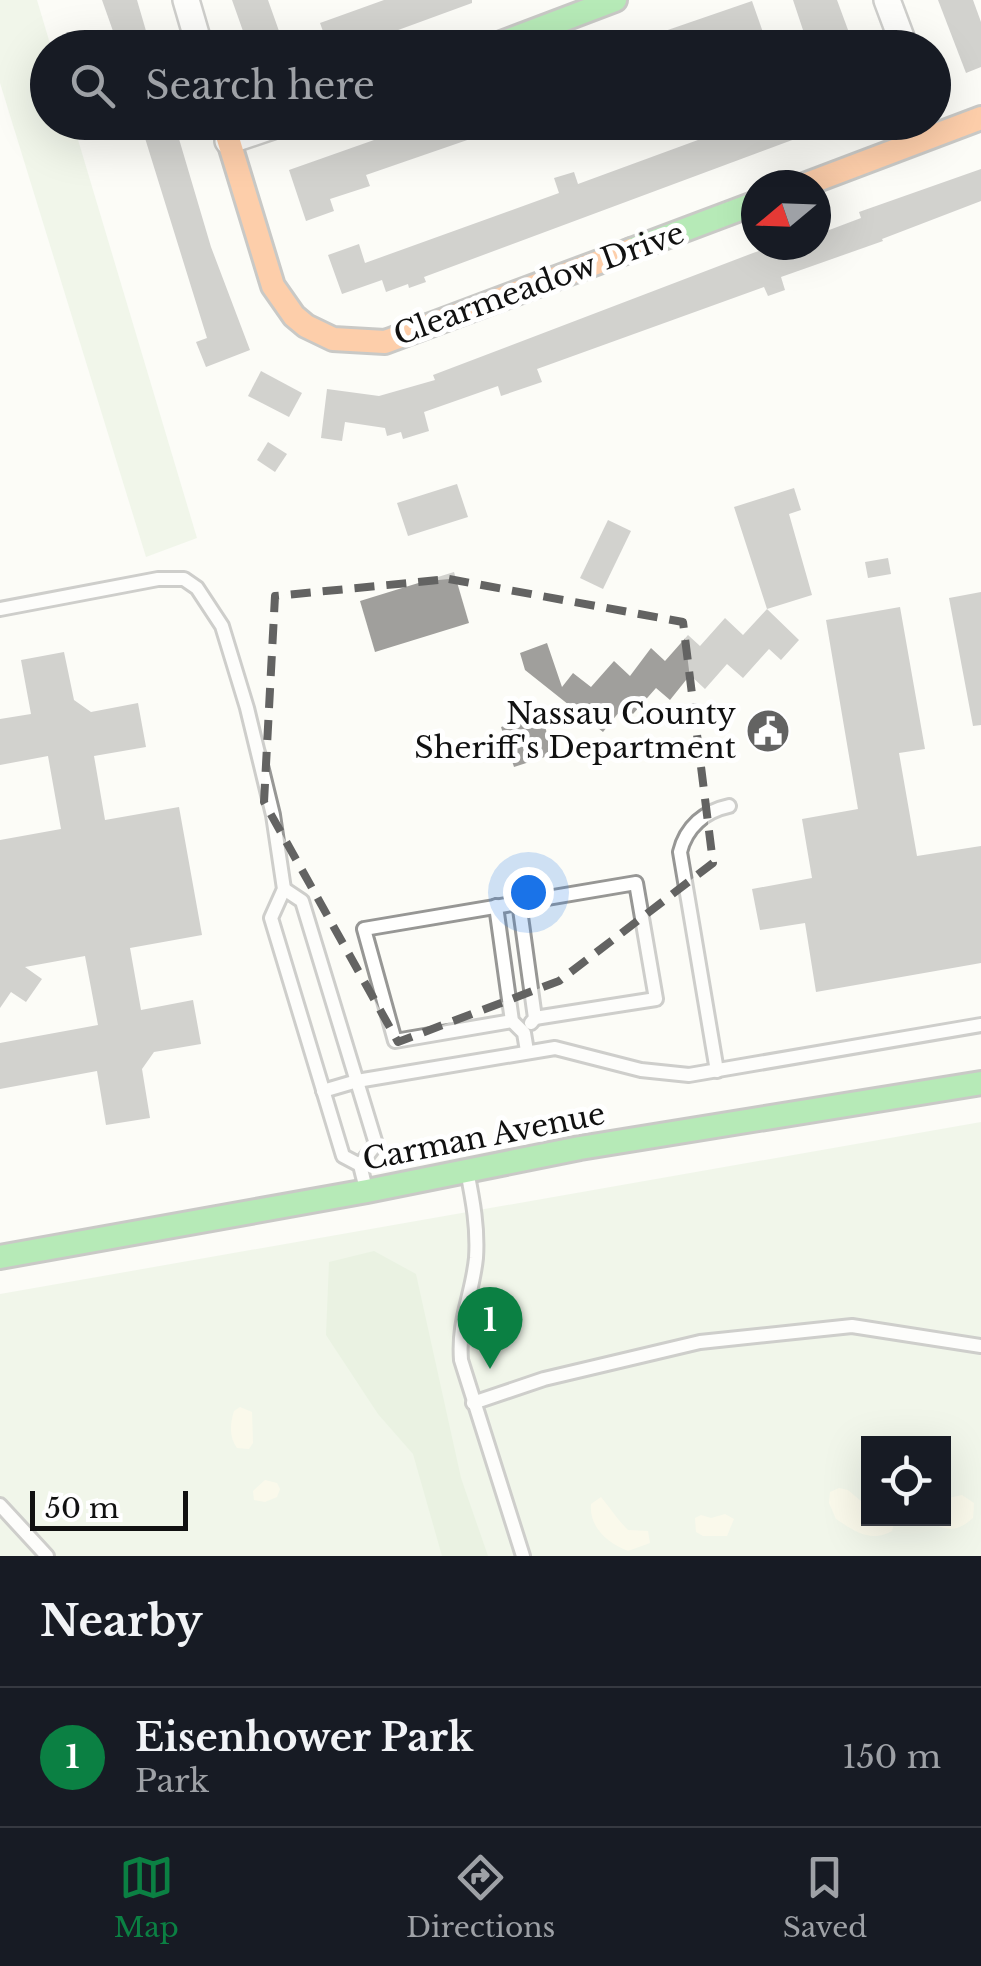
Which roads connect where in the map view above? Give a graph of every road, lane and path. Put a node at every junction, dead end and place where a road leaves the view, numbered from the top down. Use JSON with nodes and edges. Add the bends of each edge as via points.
{"nodes":[{"id":1,"x":186,"y":0,"type":"edge"},
{"id":2,"x":615,"y":0,"type":"edge"},
{"id":3,"x":888,"y":0,"type":"edge"},
{"id":4,"x":195,"y":30,"type":"edge"},
{"id":5,"x":536,"y":30,"type":"edge"},
{"id":6,"x":899,"y":30,"type":"edge"},
{"id":7,"x":981,"y":118,"type":"edge"},
{"id":8,"x":951,"y":122,"type":"edge"},
{"id":9,"x":228,"y":140,"type":"edge"},
{"id":10,"x":902,"y":140,"type":"edge"},
{"id":11,"x":831,"y":173,"type":"edge"},
{"id":12,"x":741,"y":209,"type":"edge"},
{"id":13,"x":0,"y":610,"type":"edge"},
{"id":14,"x":730,"y":806,"type":"dead end"},
{"id":15,"x":284,"y":889,"type":"junction"},
{"id":16,"x":519,"y":902,"type":"junction"},
{"id":17,"x":496,"y":906,"type":"junction"},
{"id":18,"x":535,"y":1018,"type":"junction"},
{"id":19,"x":512,"y":1022,"type":"junction"},
{"id":20,"x":981,"y":1025,"type":"edge"},
{"id":21,"x":524,"y":1033,"type":"junction"},
{"id":22,"x":526,"y":1051,"type":"junction"},
{"id":23,"x":717,"y":1070,"type":"junction"},
{"id":24,"x":357,"y":1081,"type":"junction"},
{"id":25,"x":981,"y":1083,"type":"edge"},
{"id":26,"x":324,"y":1091,"type":"junction"},
{"id":27,"x":360,"y":1166,"type":"junction"},
{"id":28,"x":467,"y":1170,"type":"junction"},
{"id":29,"x":367,"y":1191,"type":"junction"},
{"id":30,"x":0,"y":1257,"type":"edge"},
{"id":31,"x":981,"y":1346,"type":"edge"},
{"id":32,"x":473,"y":1403,"type":"junction"},
{"id":33,"x":0,"y":1505,"type":"edge"},
{"id":34,"x":47,"y":1556,"type":"edge"},
{"id":35,"x":522,"y":1556,"type":"edge"}],
"edges":[{"from":1,"to":4,"type":"street"},
{"from":2,"to":5,"type":"street"},
{"from":3,"to":6,"type":"street"},
{"from":7,"to":8,"type":"street"},
{"from":9,"to":12,"type":"street","name":"Clearmeadow Drive","via":[[272,286],[298,322],[341,342],[386,342]]},
{"from":10,"to":11,"type":"street"},
{"from":13,"to":15,"type":"lane","via":[[158,579],[184,579],[198,588],[222,626],[247,708]]},
{"from":14,"to":23,"type":"lane","via":[[693,826],[680,852]]},
{"from":15,"to":24,"type":"lane","via":[[302,901]]},
{"from":15,"to":26,"type":"lane","via":[[272,918]]},
{"from":16,"to":17,"type":"lane"},
{"from":16,"to":18,"type":"lane"},
{"from":16,"to":18,"type":"lane","via":[[636,883],[656,999]]},
{"from":17,"to":19,"type":"lane"},
{"from":17,"to":19,"type":"lane","via":[[364,929],[394,1041]]},
{"from":18,"to":21,"type":"lane"},
{"from":19,"to":21,"type":"lane"},
{"from":20,"to":23,"type":"lane"},
{"from":21,"to":22,"type":"lane"},
{"from":22,"to":23,"type":"lane","via":[[555,1048],[689,1076]]},
{"from":22,"to":24,"type":"lane"},
{"from":24,"to":26,"type":"lane"},
{"from":24,"to":27,"type":"lane","via":[[376,1144]]},
{"from":25,"to":28,"type":"street","name":"Carman Avenue"},
{"from":26,"to":27,"type":"lane","via":[[343,1156]]},
{"from":27,"to":29,"type":"lane"},
{"from":28,"to":29,"type":"street","name":"Carman Avenue"},
{"from":28,"to":32,"type":"lane","via":[[477,1228],[459,1331]]},
{"from":29,"to":30,"type":"street","name":"Carman Avenue"},
{"from":31,"to":32,"type":"lane","via":[[852,1326],[700,1342]]},
{"from":32,"to":35,"type":"lane"},
{"from":33,"to":34,"type":"lane"}]}
